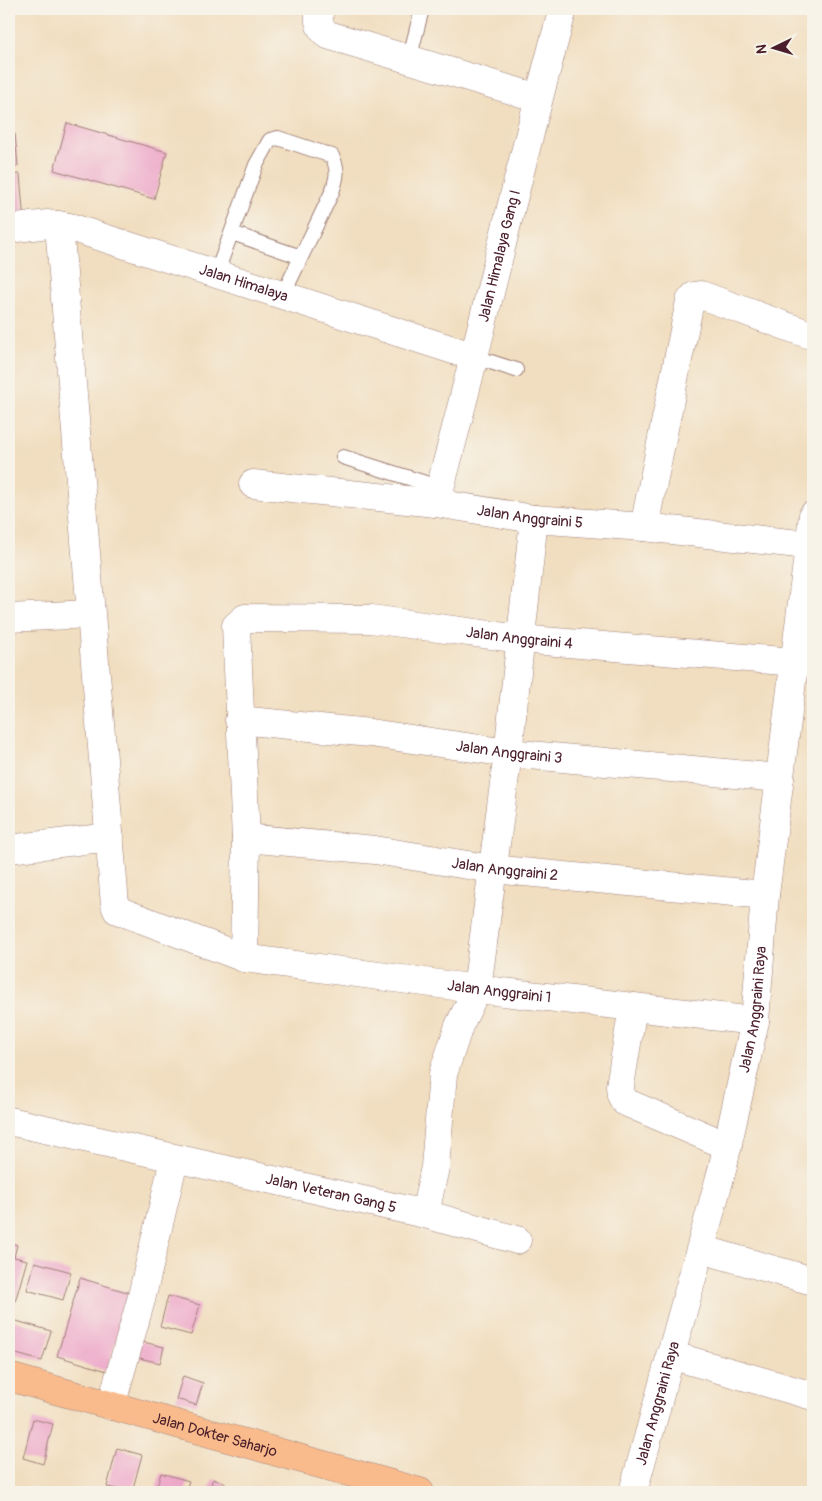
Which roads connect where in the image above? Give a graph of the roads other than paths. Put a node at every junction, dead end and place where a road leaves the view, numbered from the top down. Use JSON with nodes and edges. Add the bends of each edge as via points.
{"nodes":[{"id":1,"x":320,"y":9,"type":"edge"},
{"id":2,"x":422,"y":9,"type":"edge"},
{"id":3,"x":563,"y":9,"type":"edge"},
{"id":4,"x":409,"y":60,"type":"junction"},
{"id":5,"x":538,"y":98,"type":"junction"},
{"id":6,"x":59,"y":225,"type":"junction"},
{"id":7,"x":9,"y":229,"type":"edge"},
{"id":8,"x":232,"y":232,"type":"junction"},
{"id":9,"x":301,"y":257,"type":"junction"},
{"id":10,"x":217,"y":272,"type":"junction"},
{"id":11,"x":283,"y":295,"type":"junction"},
{"id":12,"x":813,"y":336,"type":"edge"},
{"id":13,"x":475,"y":357,"type":"junction"},
{"id":14,"x":516,"y":370,"type":"dead end"},
{"id":15,"x":343,"y":457,"type":"dead end"},
{"id":16,"x":253,"y":484,"type":"dead end"},
{"id":17,"x":438,"y":495,"type":"junction"},
{"id":18,"x":813,"y":515,"type":"edge"},
{"id":19,"x":534,"y":519,"type":"junction"},
{"id":20,"x":644,"y":528,"type":"junction"},
{"id":21,"x":808,"y":545,"type":"junction"},
{"id":22,"x":90,"y":614,"type":"junction"},
{"id":23,"x":9,"y":618,"type":"edge"},
{"id":24,"x":520,"y":639,"type":"junction"},
{"id":25,"x":794,"y":662,"type":"junction"},
{"id":26,"x":239,"y":720,"type":"junction"},
{"id":27,"x":508,"y":753,"type":"junction"},
{"id":28,"x":780,"y":778,"type":"junction"},
{"id":29,"x":110,"y":837,"type":"junction"},
{"id":30,"x":246,"y":838,"type":"junction"},
{"id":31,"x":9,"y":849,"type":"edge"},
{"id":32,"x":492,"y":869,"type":"junction"},
{"id":33,"x":765,"y":896,"type":"junction"},
{"id":34,"x":244,"y":958,"type":"junction"},
{"id":35,"x":478,"y":989,"type":"junction"},
{"id":36,"x":633,"y":1007,"type":"junction"},
{"id":37,"x":755,"y":1021,"type":"junction"},
{"id":38,"x":9,"y":1121,"type":"edge"},
{"id":39,"x":728,"y":1146,"type":"junction"},
{"id":40,"x":174,"y":1160,"type":"junction"},
{"id":41,"x":425,"y":1214,"type":"junction"},
{"id":42,"x":517,"y":1240,"type":"dead end"},
{"id":43,"x":701,"y":1249,"type":"junction"},
{"id":44,"x":813,"y":1280,"type":"edge"},
{"id":45,"x":670,"y":1355,"type":"junction"},
{"id":46,"x":9,"y":1377,"type":"edge"},
{"id":47,"x":813,"y":1396,"type":"edge"},
{"id":48,"x":111,"y":1406,"type":"junction"},
{"id":49,"x":420,"y":1492,"type":"edge"},
{"id":50,"x":633,"y":1492,"type":"edge"}],
"edges":[{"from":1,"to":4,"type":"street","via":[[319,24],[328,35]]},
{"from":2,"to":4,"type":"lane"},
{"from":3,"to":5,"type":"street","name":"Jalan Himalaya Gang I"},
{"from":4,"to":5,"type":"street"},
{"from":5,"to":13,"type":"street","name":"Jalan Himalaya Gang I"},
{"from":6,"to":7,"type":"street","name":"Jalan Himalaya"},
{"from":6,"to":10,"type":"street","name":"Jalan Himalaya"},
{"from":6,"to":22,"type":"street"},
{"from":8,"to":9,"type":"lane"},
{"from":8,"to":9,"type":"lane","via":[[256,165],[270,140],[278,138],[332,156],[338,175]]},
{"from":8,"to":10,"type":"lane"},
{"from":9,"to":11,"type":"lane"},
{"from":10,"to":11,"type":"street","name":"Jalan Himalaya"},
{"from":11,"to":13,"type":"street","name":"Jalan Himalaya"},
{"from":12,"to":20,"type":"street","via":[[701,295],[694,296],[690,301]]},
{"from":13,"to":14,"type":"lane"},
{"from":13,"to":17,"type":"street","name":"Jalan Himalaya Gang I"},
{"from":15,"to":17,"type":"lane"},
{"from":16,"to":17,"type":"street","name":"Jalan Anggraini 5"},
{"from":17,"to":19,"type":"street","name":"Jalan Anggraini 5"},
{"from":18,"to":21,"type":"street","name":"Jalan Anggraini Raya"},
{"from":19,"to":20,"type":"street","name":"Jalan Anggraini 5"},
{"from":19,"to":24,"type":"street"},
{"from":20,"to":21,"type":"street","name":"Jalan Anggraini 5"},
{"from":21,"to":25,"type":"street","name":"Jalan Anggraini Raya"},
{"from":22,"to":23,"type":"street"},
{"from":22,"to":29,"type":"street"},
{"from":24,"to":25,"type":"street","name":"Jalan Anggraini 4"},
{"from":24,"to":26,"type":"street","name":"Jalan Anggraini 4","via":[[371,619],[244,618],[236,626]]},
{"from":24,"to":27,"type":"street"},
{"from":25,"to":28,"type":"street","name":"Jalan Anggraini Raya"},
{"from":26,"to":27,"type":"street","name":"Jalan Anggraini 3","via":[[370,733]]},
{"from":26,"to":30,"type":"street"},
{"from":27,"to":28,"type":"street","name":"Jalan Anggraini 3"},
{"from":27,"to":32,"type":"street"},
{"from":28,"to":33,"type":"street","name":"Jalan Anggraini Raya"},
{"from":29,"to":31,"type":"street"},
{"from":29,"to":34,"type":"street","name":"Jalan Anggraini 1","via":[[117,910]]},
{"from":30,"to":32,"type":"street","name":"Jalan Anggraini 2","via":[[375,850]]},
{"from":30,"to":34,"type":"street"},
{"from":32,"to":33,"type":"street","name":"Jalan Anggraini 2"},
{"from":32,"to":35,"type":"street"},
{"from":33,"to":37,"type":"street","name":"Jalan Anggraini Raya"},
{"from":34,"to":35,"type":"street","name":"Jalan Anggraini 1"},
{"from":35,"to":36,"type":"street","name":"Jalan Anggraini 1"},
{"from":35,"to":41,"type":"street","via":[[459,1026],[443,1074],[435,1168]]},
{"from":36,"to":37,"type":"street","name":"Jalan Anggraini 1"},
{"from":36,"to":39,"type":"street","via":[[620,1095],[625,1102]]},
{"from":37,"to":39,"type":"street","name":"Jalan Anggraini Raya"},
{"from":38,"to":40,"type":"street","name":"Jalan Veteran Gang 5"},
{"from":39,"to":43,"type":"street","name":"Jalan Anggraini Raya"},
{"from":40,"to":41,"type":"street","name":"Jalan Veteran Gang 5"},
{"from":40,"to":48,"type":"street","via":[[141,1300]]},
{"from":41,"to":42,"type":"street","name":"Jalan Veteran Gang 5"},
{"from":43,"to":44,"type":"street"},
{"from":43,"to":45,"type":"street","name":"Jalan Anggraini Raya"},
{"from":45,"to":47,"type":"street"},
{"from":45,"to":50,"type":"street","name":"Jalan Anggraini Raya"},
{"from":46,"to":48,"type":"highway","name":"Jalan Dokter Saharjo"},
{"from":48,"to":49,"type":"highway","name":"Jalan Dokter Saharjo"}]}
